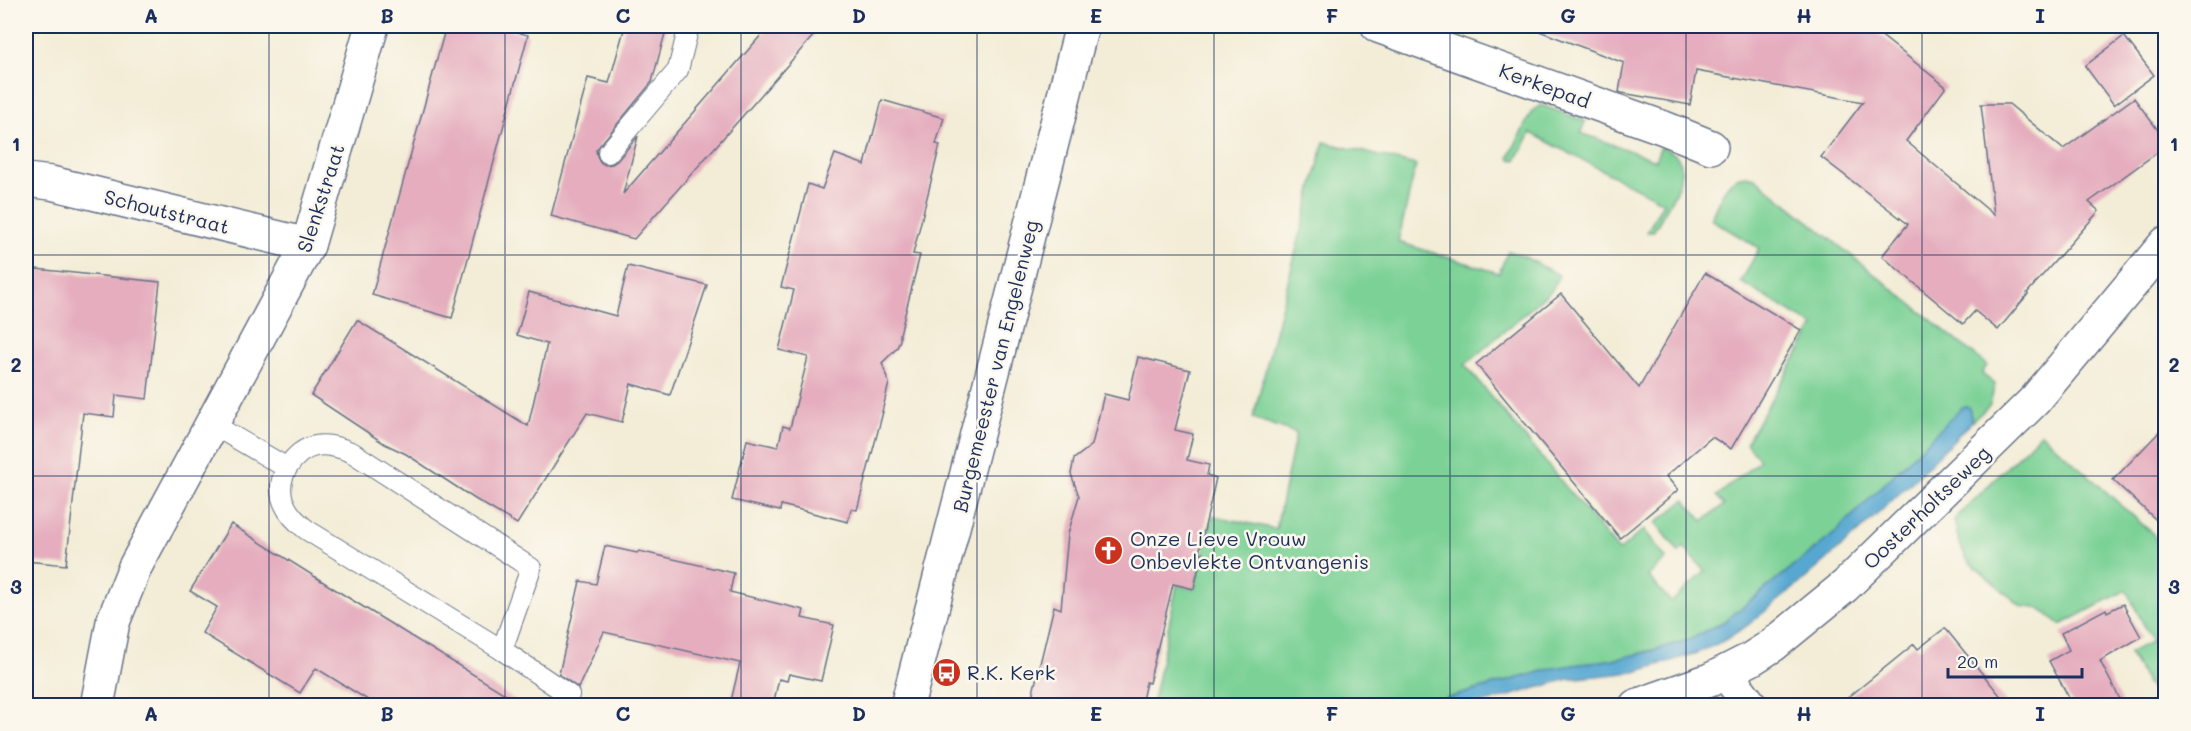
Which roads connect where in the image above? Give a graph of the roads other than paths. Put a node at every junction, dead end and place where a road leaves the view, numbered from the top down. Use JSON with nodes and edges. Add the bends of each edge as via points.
{"nodes":[{"id":1,"x":372,"y":26,"type":"edge"},
{"id":2,"x":689,"y":26,"type":"edge"},
{"id":3,"x":1082,"y":26,"type":"edge"},
{"id":4,"x":1378,"y":26,"type":"edge"},
{"id":5,"x":1711,"y":147,"type":"dead end"},
{"id":6,"x":608,"y":153,"type":"dead end"},
{"id":7,"x":26,"y":180,"type":"edge"},
{"id":8,"x":2166,"y":243,"type":"edge"},
{"id":9,"x":308,"y":245,"type":"junction"},
{"id":10,"x":212,"y":424,"type":"junction"},
{"id":11,"x":287,"y":468,"type":"junction"},
{"id":12,"x":502,"y":650,"type":"junction"},
{"id":13,"x":1728,"y":671,"type":"junction"},
{"id":14,"x":97,"y":705,"type":"edge"},
{"id":15,"x":562,"y":705,"type":"edge"},
{"id":16,"x":907,"y":705,"type":"edge"},
{"id":17,"x":1636,"y":705,"type":"edge"},
{"id":18,"x":1751,"y":705,"type":"edge"}],
"edges":[{"from":1,"to":9,"type":"street","name":"Slenkstraat"},
{"from":2,"to":6,"type":"lane","via":[[678,70]]},
{"from":3,"to":16,"type":"street","name":"Burgemeester van Engelenweg"},
{"from":4,"to":5,"type":"street","name":"Kerkepad"},
{"from":7,"to":9,"type":"street","name":"Schoutstraat"},
{"from":8,"to":13,"type":"street","name":"Oosterholtseweg","via":[[2034,400],[1874,560],[1773,645]]},
{"from":9,"to":10,"type":"street","name":"Slenkstraat"},
{"from":10,"to":11,"type":"lane"},
{"from":10,"to":14,"type":"street","name":"Slenkstraat","via":[[135,567],[113,622]]},
{"from":11,"to":12,"type":"lane","via":[[281,489],[292,519]]},
{"from":11,"to":12,"type":"lane","via":[[305,449],[336,446],[353,453],[531,568]]},
{"from":12,"to":15,"type":"lane","via":[[569,695]]},
{"from":13,"to":17,"type":"street","name":"Oosterholtseweg"},
{"from":13,"to":18,"type":"street"}]}
